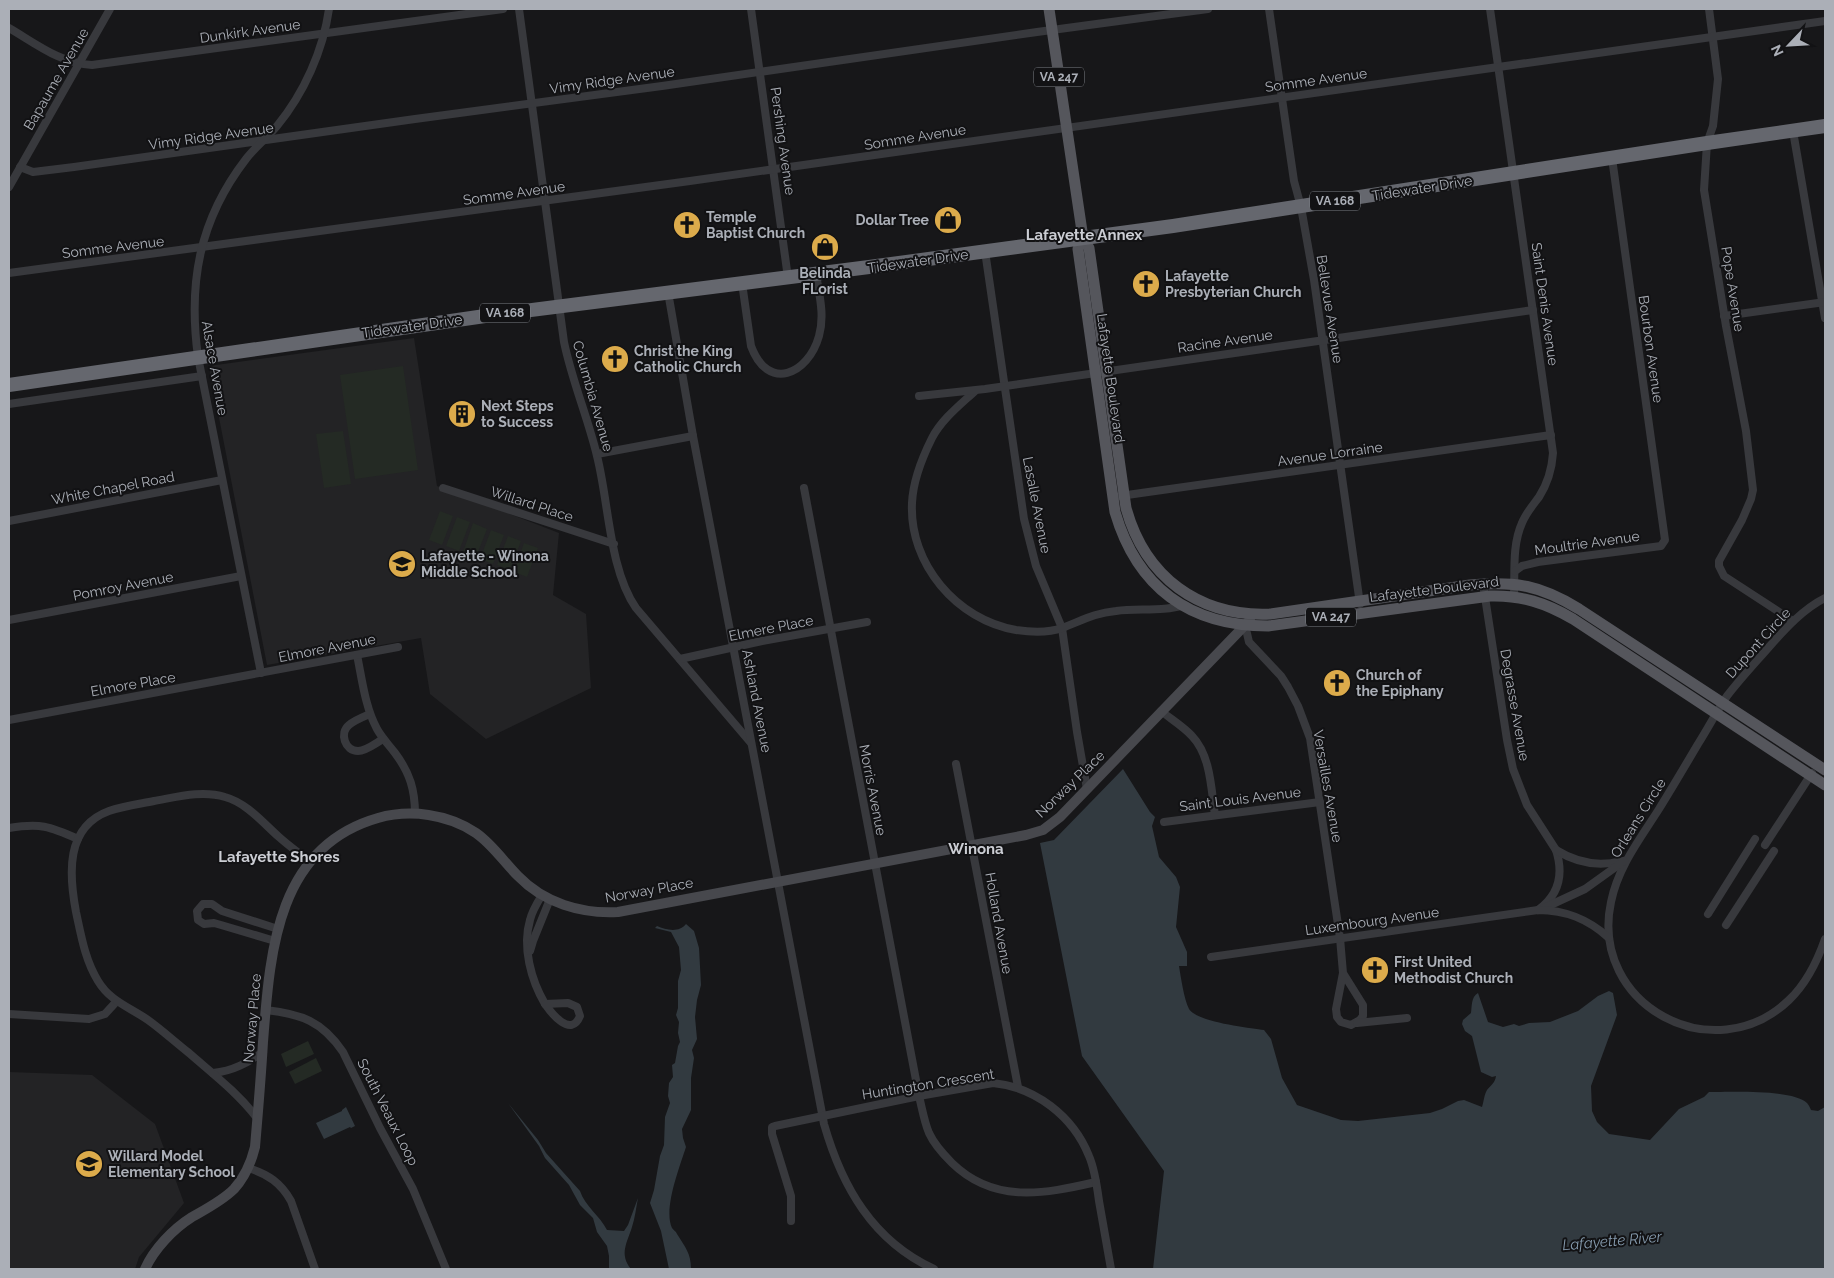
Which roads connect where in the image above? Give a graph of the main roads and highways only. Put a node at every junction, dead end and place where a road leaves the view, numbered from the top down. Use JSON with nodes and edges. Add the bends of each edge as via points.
{"nodes":[{"id":1,"x":1049,"y":9,"type":"edge"},
{"id":2,"x":1825,"y":126,"type":"edge"},
{"id":3,"x":1084,"y":238,"type":"junction"},
{"id":4,"x":9,"y":385,"type":"edge"},
{"id":5,"x":1720,"y":708,"type":"junction"},
{"id":6,"x":1818,"y":770,"type":"edge"},
{"id":7,"x":1825,"y":784,"type":"edge"}],
"edges":[{"from":1,"to":3,"type":"main road","name":"Lafayette Boulevard","number":"VA 247"},
{"from":2,"to":3,"type":"highway","name":"Tidewater Drive","number":"VA 168"},
{"from":3,"to":4,"type":"highway","name":"Tidewater Drive","number":"VA 168","via":[[560,306]]},
{"from":3,"to":5,"type":"main road","name":"Lafayette Boulevard","number":"VA 247","via":[[1089,248],[1130,524],[1145,554],[1167,579],[1192,597],[1224,610],[1256,614],[1483,584],[1514,584],[1563,599]]},
{"from":3,"to":5,"type":"main road","name":"Lafayette Boulevard","number":"VA 247","via":[[1078,249],[1112,497],[1120,532],[1133,557],[1156,586],[1184,606],[1210,618],[1244,626],[1268,626],[1485,596],[1514,596],[1557,610]]},
{"from":5,"to":6,"type":"main road","name":"Lafayette Boulevard","number":"VA 247"},
{"from":6,"to":7,"type":"main road","name":"Lafayette Boulevard","number":"VA 247"}]}
